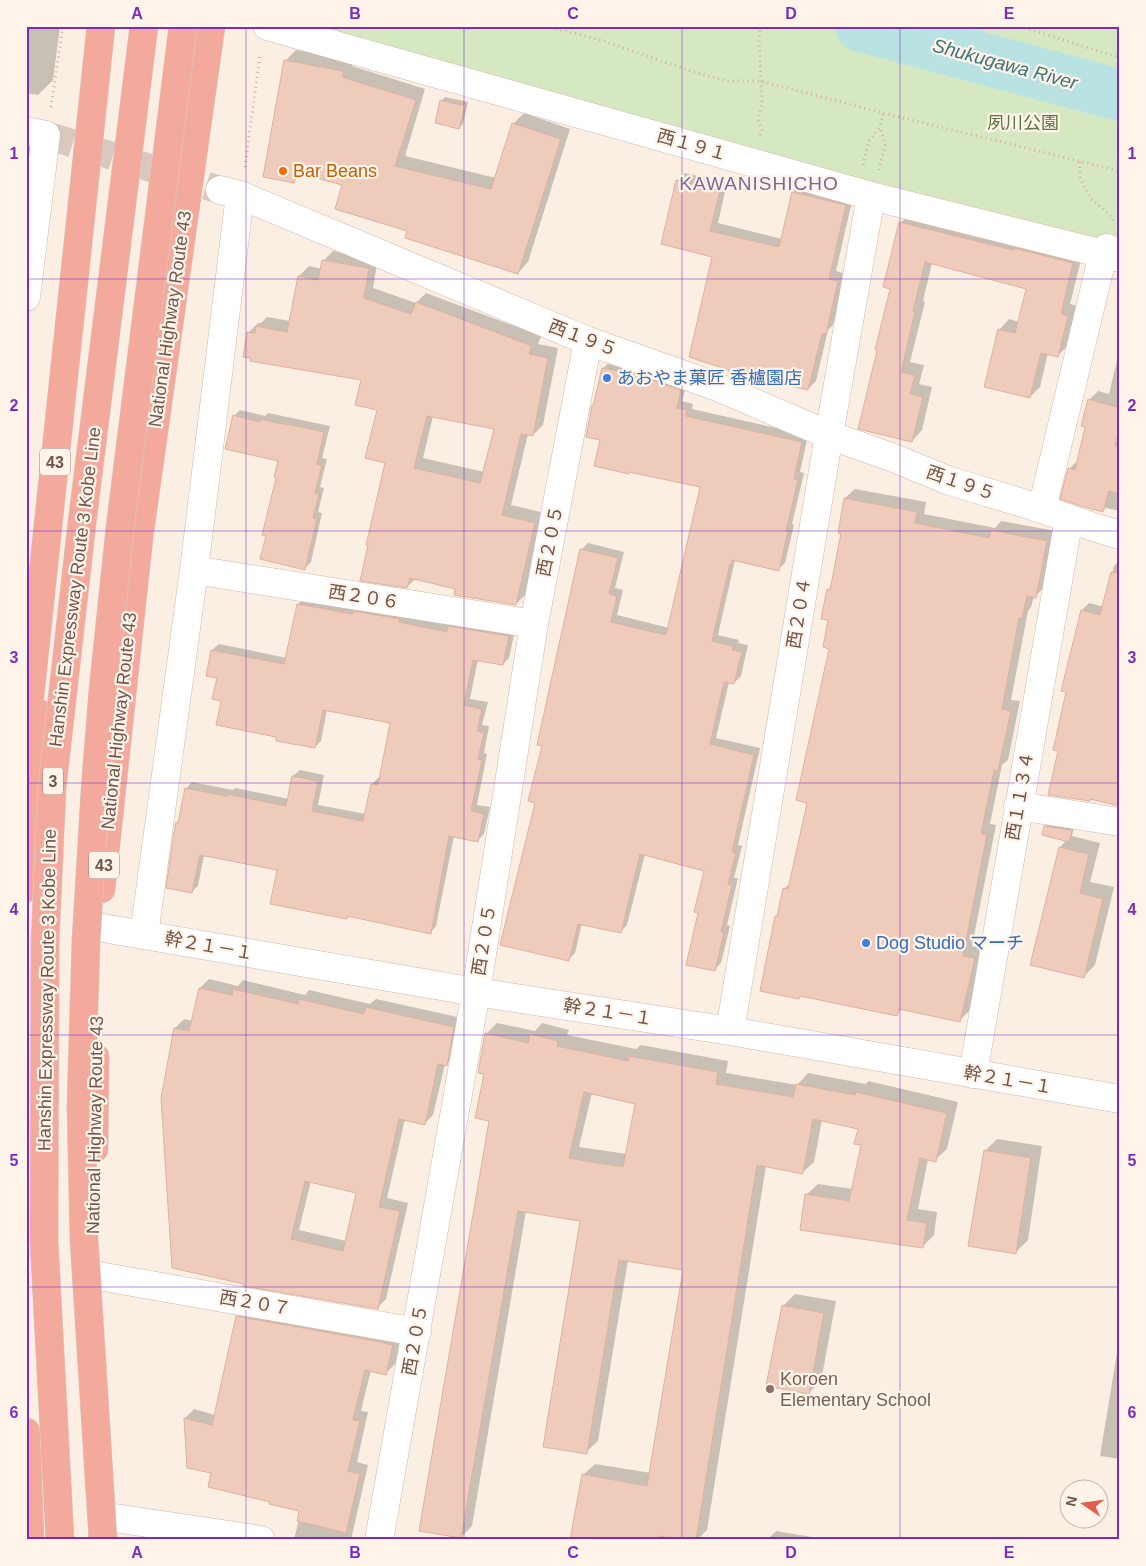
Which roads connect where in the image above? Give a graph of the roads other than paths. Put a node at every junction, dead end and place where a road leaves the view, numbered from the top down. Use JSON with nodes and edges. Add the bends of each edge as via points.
{"nodes":[{"id":1,"x":101,"y":26,"type":"edge"},
{"id":2,"x":144,"y":26,"type":"edge"},
{"id":3,"x":183,"y":26,"type":"edge"},
{"id":4,"x":211,"y":26,"type":"edge"},
{"id":5,"x":264,"y":32,"type":"edge"},
{"id":6,"x":36,"y":133,"type":"edge"},
{"id":7,"x":868,"y":190,"type":"junction"},
{"id":8,"x":1110,"y":253,"type":"edge"},
{"id":9,"x":26,"y":297,"type":"edge"},
{"id":10,"x":588,"y":341,"type":"junction"},
{"id":11,"x":829,"y":435,"type":"junction"},
{"id":12,"x":1042,"y":509,"type":"junction"},
{"id":13,"x":1069,"y":518,"type":"junction"},
{"id":14,"x":82,"y":523,"type":"junction"},
{"id":15,"x":1120,"y":535,"type":"edge"},
{"id":16,"x":194,"y":570,"type":"junction"},
{"id":17,"x":534,"y":624,"type":"junction"},
{"id":18,"x":26,"y":733,"type":"edge"},
{"id":19,"x":1018,"y":806,"type":"junction"},
{"id":20,"x":1120,"y":822,"type":"edge"},
{"id":21,"x":26,"y":888,"type":"edge"},
{"id":22,"x":97,"y":927,"type":"junction"},
{"id":23,"x":144,"y":935,"type":"junction"},
{"id":24,"x":476,"y":992,"type":"junction"},
{"id":25,"x":730,"y":1031,"type":"junction"},
{"id":26,"x":973,"y":1074,"type":"junction"},
{"id":27,"x":1120,"y":1099,"type":"edge"},
{"id":28,"x":93,"y":1275,"type":"junction"},
{"id":29,"x":417,"y":1332,"type":"junction"},
{"id":30,"x":26,"y":1432,"type":"edge"},
{"id":31,"x":107,"y":1532,"type":"edge"},
{"id":32,"x":30,"y":1540,"type":"edge"},
{"id":33,"x":60,"y":1540,"type":"edge"},
{"id":34,"x":262,"y":1540,"type":"edge"},
{"id":35,"x":379,"y":1540,"type":"edge"}],
"edges":[{"from":1,"to":18,"type":"highway","number":"43"},
{"from":2,"to":14,"type":"highway","name":"Hanshin Expressway Route 3 Kobe Line","number":"3","bridge":true},
{"from":3,"to":31,"type":"highway","name":"Hanshin Expressway Route 3 Kobe Line","bridge":true,"via":[[120,528],[95,782],[86,941],[80,1105],[84,1239]]},
{"from":4,"to":22,"type":"highway","name":"National Highway Route 43","number":"43","via":[[139,537]]},
{"from":5,"to":7,"type":"street","name":"西１９１"},
{"from":6,"to":9,"type":"street"},
{"from":7,"to":8,"type":"street","name":"西１９１"},
{"from":7,"to":11,"type":"street","name":"西２０４"},
{"from":8,"to":12,"type":"street"},
{"from":10,"to":11,"type":"street","name":"西１９５","via":[[715,386]]},
{"from":10,"to":16,"type":"street","name":"西１９５","via":[[230,193]]},
{"from":10,"to":17,"type":"street","name":"西２０５"},
{"from":11,"to":12,"type":"street","name":"西１９５","via":[[950,481]]},
{"from":11,"to":25,"type":"street","name":"西２０４"},
{"from":12,"to":13,"type":"street","name":"西１９５"},
{"from":13,"to":15,"type":"street","name":"西１９５"},
{"from":13,"to":19,"type":"street","name":"西１１３４"},
{"from":14,"to":21,"type":"highway","bridge":true,"via":[[41,678]]},
{"from":14,"to":33,"type":"highway","name":"Hanshin Expressway Route 3 Kobe Line","number":"3","bridge":true,"via":[[52,788],[45,942],[44,1240]]},
{"from":16,"to":17,"type":"street","name":"西２０６"},
{"from":16,"to":23,"type":"street"},
{"from":17,"to":24,"type":"street","name":"西２０５"},
{"from":19,"to":20,"type":"street"},
{"from":19,"to":26,"type":"street","name":"西１１３４"},
{"from":22,"to":23,"type":"street","name":"幹２１－１"},
{"from":22,"to":28,"type":"highway","name":"National Highway Route 43","number":"43"},
{"from":23,"to":24,"type":"street","name":"幹２１－１"},
{"from":24,"to":25,"type":"street","name":"幹２１－１"},
{"from":24,"to":29,"type":"street","name":"西２０５"},
{"from":25,"to":26,"type":"street","name":"幹２１－１"},
{"from":26,"to":27,"type":"street","name":"幹２１－１"},
{"from":28,"to":29,"type":"street","name":"西２０７"},
{"from":28,"to":31,"type":"highway","name":"National Highway Route 43","number":"43"},
{"from":29,"to":35,"type":"street","name":"西２０５"},
{"from":30,"to":32,"type":"highway"},
{"from":31,"to":34,"type":"street"}]}
